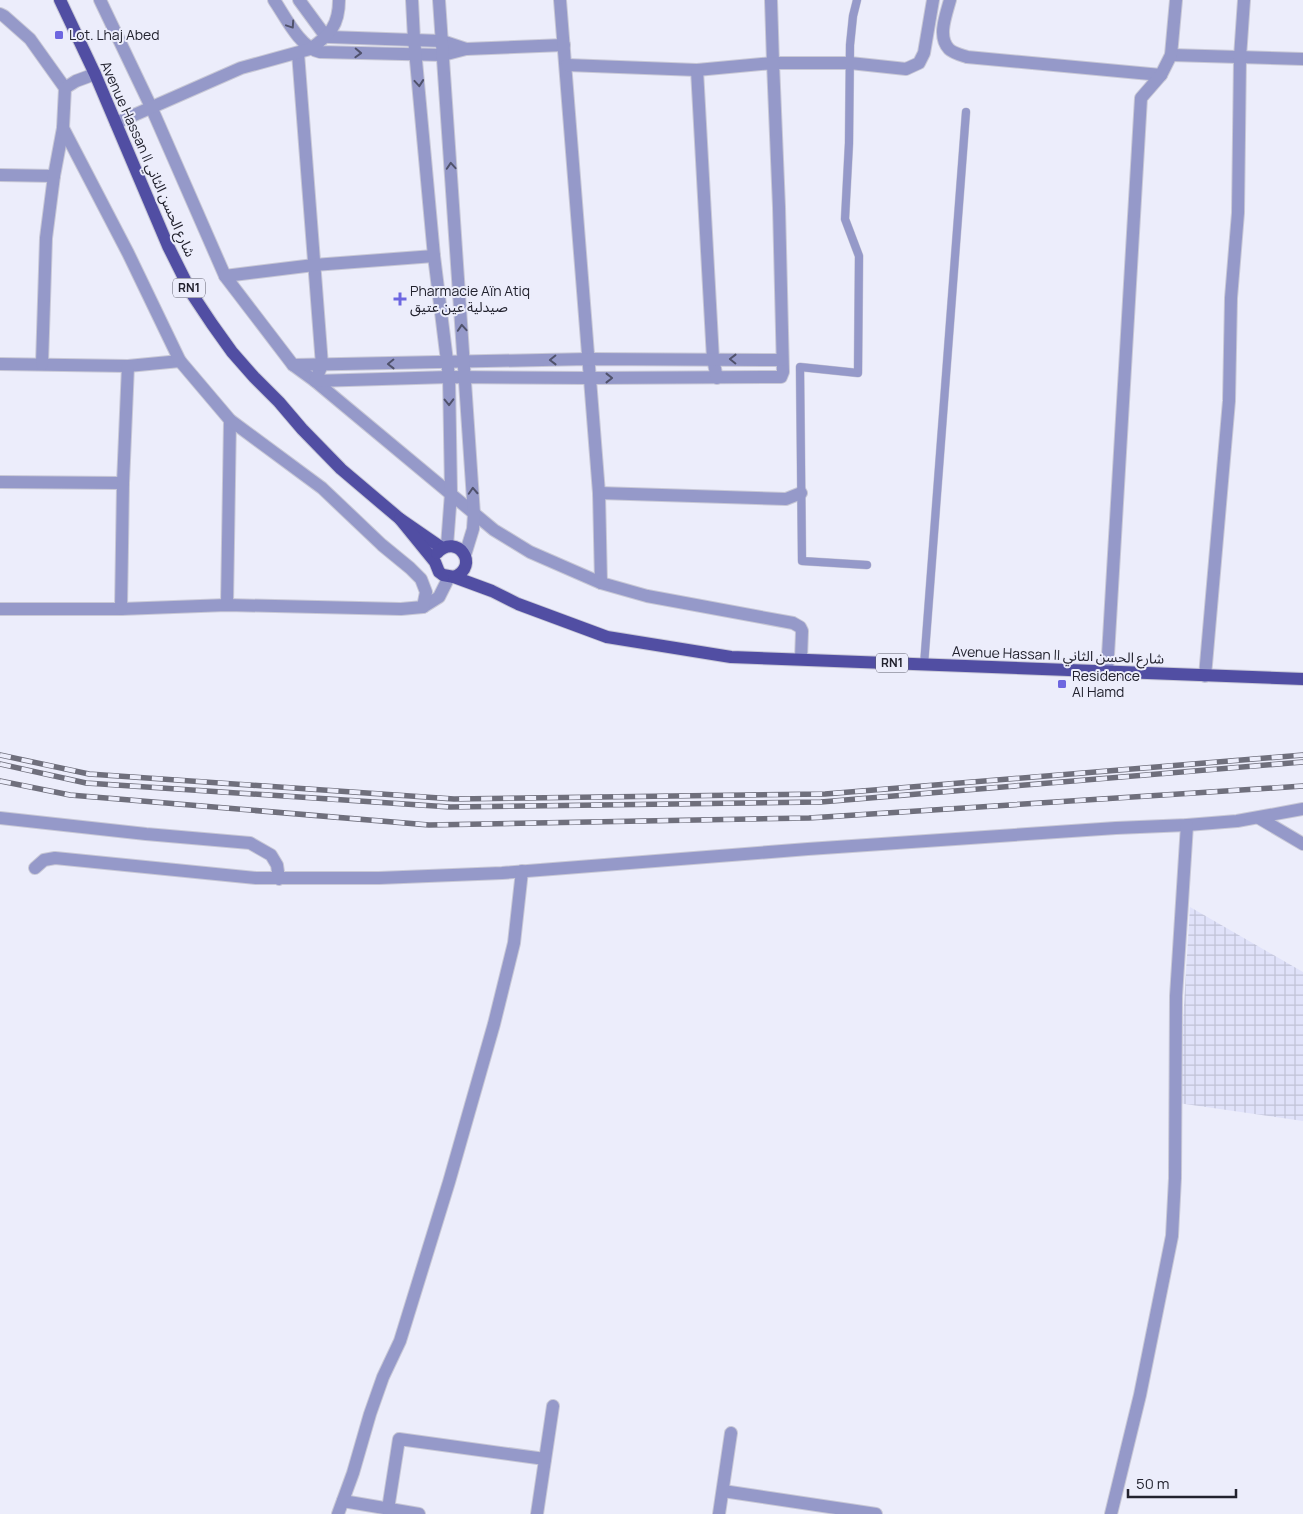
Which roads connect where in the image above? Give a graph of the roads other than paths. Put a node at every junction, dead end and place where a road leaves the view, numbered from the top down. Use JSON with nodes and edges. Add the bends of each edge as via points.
{"nodes":[{"id":1,"x":60,"y":0,"type":"edge"},
{"id":2,"x":100,"y":0,"type":"edge"},
{"id":3,"x":274,"y":0,"type":"edge"},
{"id":4,"x":299,"y":0,"type":"edge"},
{"id":5,"x":339,"y":0,"type":"edge"},
{"id":6,"x":412,"y":0,"type":"edge"},
{"id":7,"x":439,"y":0,"type":"edge"},
{"id":8,"x":560,"y":0,"type":"edge"},
{"id":9,"x":772,"y":0,"type":"edge"},
{"id":10,"x":857,"y":0,"type":"edge"},
{"id":11,"x":933,"y":0,"type":"edge"},
{"id":12,"x":950,"y":0,"type":"edge"},
{"id":13,"x":1176,"y":0,"type":"edge"},
{"id":14,"x":1244,"y":0,"type":"edge"},
{"id":15,"x":0,"y":14,"type":"edge"},
{"id":16,"x":326,"y":36,"type":"junction"},
{"id":17,"x":414,"y":39,"type":"junction"},
{"id":18,"x":442,"y":40,"type":"junction"},
{"id":19,"x":564,"y":45,"type":"junction"},
{"id":20,"x":466,"y":48,"type":"junction"},
{"id":21,"x":304,"y":51,"type":"junction"},
{"id":22,"x":417,"y":55,"type":"junction"},
{"id":23,"x":443,"y":55,"type":"junction"},
{"id":24,"x":1171,"y":55,"type":"junction"},
{"id":25,"x":1240,"y":57,"type":"junction"},
{"id":26,"x":1303,"y":58,"type":"edge"},
{"id":27,"x":773,"y":63,"type":"junction"},
{"id":28,"x":850,"y":63,"type":"junction"},
{"id":29,"x":567,"y":65,"type":"junction"},
{"id":30,"x":697,"y":70,"type":"junction"},
{"id":31,"x":95,"y":74,"type":"junction"},
{"id":32,"x":1161,"y":75,"type":"junction"},
{"id":33,"x":65,"y":88,"type":"junction"},
{"id":34,"x":152,"y":109,"type":"junction"},
{"id":35,"x":966,"y":112,"type":"dead end"},
{"id":36,"x":116,"y":123,"type":"junction"},
{"id":37,"x":63,"y":128,"type":"junction"},
{"id":38,"x":0,"y":175,"type":"edge"},
{"id":39,"x":54,"y":176,"type":"junction"},
{"id":40,"x":434,"y":256,"type":"junction"},
{"id":41,"x":314,"y":265,"type":"junction"},
{"id":42,"x":225,"y":276,"type":"junction"},
{"id":43,"x":588,"y":359,"type":"junction"},
{"id":44,"x":713,"y":359,"type":"junction"},
{"id":45,"x":782,"y":360,"type":"junction"},
{"id":46,"x":180,"y":361,"type":"junction"},
{"id":47,"x":447,"y":362,"type":"junction"},
{"id":48,"x":464,"y":362,"type":"junction"},
{"id":49,"x":0,"y":364,"type":"edge"},
{"id":50,"x":42,"y":364,"type":"junction"},
{"id":51,"x":293,"y":365,"type":"junction"},
{"id":52,"x":322,"y":365,"type":"junction"},
{"id":53,"x":128,"y":366,"type":"junction"},
{"id":54,"x":449,"y":377,"type":"junction"},
{"id":55,"x":466,"y":377,"type":"junction"},
{"id":56,"x":590,"y":378,"type":"junction"},
{"id":57,"x":717,"y":378,"type":"junction"},
{"id":58,"x":316,"y":381,"type":"junction"},
{"id":59,"x":230,"y":420,"type":"junction"},
{"id":60,"x":0,"y":482,"type":"edge"},
{"id":61,"x":123,"y":484,"type":"junction"},
{"id":62,"x":451,"y":493,"type":"junction"},
{"id":63,"x":599,"y":493,"type":"junction"},
{"id":64,"x":801,"y":493,"type":"junction"},
{"id":65,"x":474,"y":514,"type":"junction"},
{"id":66,"x":400,"y":520,"type":"junction"},
{"id":67,"x":444,"y":547,"type":"junction"},
{"id":68,"x":465,"y":561,"type":"junction"},
{"id":69,"x":435,"y":562,"type":"junction"},
{"id":70,"x":867,"y":565,"type":"dead end"},
{"id":71,"x":451,"y":577,"type":"junction"},
{"id":72,"x":601,"y":583,"type":"junction"},
{"id":73,"x":492,"y":591,"type":"junction"},
{"id":74,"x":227,"y":605,"type":"junction"},
{"id":75,"x":423,"y":607,"type":"junction"},
{"id":76,"x":121,"y":608,"type":"junction"},
{"id":77,"x":0,"y":609,"type":"edge"},
{"id":78,"x":801,"y":659,"type":"junction"},
{"id":79,"x":924,"y":665,"type":"junction"},
{"id":80,"x":1107,"y":672,"type":"junction"},
{"id":81,"x":1205,"y":676,"type":"junction"},
{"id":82,"x":1303,"y":679,"type":"edge"},
{"id":83,"x":1303,"y":809,"type":"edge"},
{"id":84,"x":0,"y":818,"type":"edge"},
{"id":85,"x":1259,"y":818,"type":"junction"},
{"id":86,"x":1187,"y":825,"type":"junction"},
{"id":87,"x":1303,"y":844,"type":"edge"},
{"id":88,"x":34,"y":868,"type":"dead end"},
{"id":89,"x":522,"y":871,"type":"junction"},
{"id":90,"x":279,"y":878,"type":"junction"},
{"id":91,"x":553,"y":1406,"type":"dead end"},
{"id":92,"x":731,"y":1433,"type":"dead end"},
{"id":93,"x":545,"y":1459,"type":"junction"},
{"id":94,"x":723,"y":1491,"type":"junction"},
{"id":95,"x":344,"y":1501,"type":"junction"},
{"id":96,"x":388,"y":1509,"type":"junction"},
{"id":97,"x":338,"y":1514,"type":"edge"},
{"id":98,"x":419,"y":1514,"type":"edge"},
{"id":99,"x":536,"y":1514,"type":"edge"},
{"id":100,"x":719,"y":1514,"type":"edge"},
{"id":101,"x":876,"y":1514,"type":"edge"},
{"id":102,"x":1111,"y":1514,"type":"edge"}],
"edges":[{"from":1,"to":31,"type":"main road","name":"Avenue Hassan II شارع الحسن الثاني","number":"RN1"},
{"from":2,"to":34,"type":"street"},
{"from":3,"to":21,"type":"street","one_way":true,"via":[[302,40]]},
{"from":4,"to":16,"type":"street"},
{"from":5,"to":16,"type":"street","via":[[337,20]]},
{"from":6,"to":17,"type":"street"},
{"from":7,"to":18,"type":"street"},
{"from":8,"to":19,"type":"street"},
{"from":9,"to":27,"type":"street"},
{"from":10,"to":28,"type":"lane"},
{"from":11,"to":28,"type":"street","via":[[924,53],[919,63],[906,70]]},
{"from":12,"to":32,"type":"street","via":[[942,33],[944,42],[950,50],[967,57]]},
{"from":13,"to":24,"type":"street"},
{"from":14,"to":25,"type":"street"},
{"from":15,"to":33,"type":"street","via":[[30,39]]},
{"from":16,"to":17,"type":"street"},
{"from":16,"to":21,"type":"street"},
{"from":17,"to":18,"type":"street"},
{"from":17,"to":22,"type":"street"},
{"from":18,"to":20,"type":"street"},
{"from":18,"to":23,"type":"street"},
{"from":19,"to":20,"type":"street"},
{"from":19,"to":29,"type":"street"},
{"from":20,"to":23,"type":"street"},
{"from":21,"to":22,"type":"street","one_way":true},
{"from":21,"to":34,"type":"street","via":[[241,68]]},
{"from":21,"to":41,"type":"street"},
{"from":22,"to":23,"type":"street"},
{"from":22,"to":40,"type":"street","one_way":true},
{"from":48,"to":23,"type":"street","one_way":true},
{"from":24,"to":25,"type":"street"},
{"from":24,"to":32,"type":"street"},
{"from":25,"to":26,"type":"street"},
{"from":25,"to":81,"type":"street","via":[[1238,213],[1231,298],[1229,401]]},
{"from":27,"to":28,"type":"street"},
{"from":27,"to":30,"type":"street"},
{"from":27,"to":45,"type":"street"},
{"from":28,"to":64,"type":"lane","via":[[845,219],[859,256],[858,373],[800,367]]},
{"from":29,"to":30,"type":"street"},
{"from":29,"to":43,"type":"street"},
{"from":30,"to":44,"type":"street"},
{"from":31,"to":33,"type":"street"},
{"from":31,"to":36,"type":"main road","name":"Avenue Hassan II شارع الحسن الثاني","number":"RN1"},
{"from":32,"to":80,"type":"street","via":[[1141,98]]},
{"from":33,"to":37,"type":"street"},
{"from":34,"to":36,"type":"street"},
{"from":34,"to":42,"type":"street"},
{"from":35,"to":79,"type":"lane"},
{"from":36,"to":66,"type":"main road","name":"Avenue Hassan II شارع الحسن الثاني","number":"RN1","via":[[192,294],[232,352],[341,469]]},
{"from":37,"to":39,"type":"street"},
{"from":37,"to":46,"type":"street"},
{"from":38,"to":39,"type":"street"},
{"from":39,"to":50,"type":"street","via":[[46,238]]},
{"from":40,"to":41,"type":"street"},
{"from":40,"to":47,"type":"street"},
{"from":41,"to":42,"type":"street"},
{"from":41,"to":52,"type":"street"},
{"from":42,"to":51,"type":"street"},
{"from":43,"to":44,"type":"street"},
{"from":43,"to":48,"type":"street","one_way":true},
{"from":43,"to":56,"type":"street"},
{"from":45,"to":44,"type":"street","one_way":true},
{"from":44,"to":57,"type":"street"},
{"from":45,"to":57,"type":"street","via":[[780,378]]},
{"from":46,"to":53,"type":"street"},
{"from":46,"to":59,"type":"street"},
{"from":47,"to":48,"type":"street"},
{"from":47,"to":52,"type":"street","one_way":true},
{"from":47,"to":54,"type":"street"},
{"from":48,"to":55,"type":"street"},
{"from":49,"to":50,"type":"street"},
{"from":50,"to":53,"type":"street"},
{"from":51,"to":52,"type":"street"},
{"from":51,"to":58,"type":"street"},
{"from":52,"to":58,"type":"street"},
{"from":53,"to":61,"type":"street"},
{"from":54,"to":55,"type":"street"},
{"from":54,"to":58,"type":"street"},
{"from":54,"to":62,"type":"street","one_way":true},
{"from":55,"to":56,"type":"street"},
{"from":65,"to":55,"type":"street","one_way":true},
{"from":56,"to":57,"type":"street","one_way":true},
{"from":56,"to":63,"type":"street"},
{"from":58,"to":62,"type":"street"},
{"from":59,"to":74,"type":"street"},
{"from":59,"to":75,"type":"street","via":[[322,488],[410,568],[421,579],[426,592]]},
{"from":60,"to":61,"type":"street"},
{"from":61,"to":76,"type":"street"},
{"from":62,"to":65,"type":"street"},
{"from":62,"to":67,"type":"street"},
{"from":63,"to":64,"type":"street","via":[[786,499]]},
{"from":63,"to":72,"type":"street"},
{"from":64,"to":70,"type":"lane","via":[[802,561]]},
{"from":65,"to":68,"type":"street"},
{"from":65,"to":72,"type":"street","via":[[530,552]]},
{"from":66,"to":67,"type":"main road","name":"Avenue Hassan II شارع الحسن الثاني","number":"RN1"},
{"from":66,"to":69,"type":"main road","name":"Avenue Hassan II شارع الحسن الثاني","number":"RN1"},
{"from":67,"to":68,"type":"main road","name":"Avenue Hassan II شارع الحسن الثاني","number":"RN1","via":[[458,548]]},
{"from":67,"to":69,"type":"main road","via":[[438,552]]},
{"from":68,"to":71,"type":"main road","via":[[463,571]]},
{"from":68,"to":73,"type":"main road","name":"Avenue Hassan II شارع الحسن الثاني","number":"RN1"},
{"from":69,"to":71,"type":"main road","name":"Avenue Hassan II شارع الحسن الثاني","number":"RN1","via":[[439,572]]},
{"from":71,"to":73,"type":"main road","name":"Avenue Hassan II شارع الحسن الثاني","number":"RN1"},
{"from":71,"to":75,"type":"street","via":[[439,596]]},
{"from":72,"to":78,"type":"street","via":[[647,596],[793,623],[802,631]]},
{"from":73,"to":78,"type":"main road","name":"Avenue Hassan II شارع الحسن الثاني","number":"RN1","via":[[518,604],[607,636],[731,657]]},
{"from":74,"to":75,"type":"street","via":[[401,610]]},
{"from":74,"to":76,"type":"street"},
{"from":76,"to":77,"type":"street"},
{"from":78,"to":79,"type":"main road","name":"Avenue Hassan II شارع الحسن الثاني","number":"RN1"},
{"from":79,"to":80,"type":"main road","name":"Avenue Hassan II شارع الحسن الثاني","number":"RN1"},
{"from":80,"to":81,"type":"main road","name":"Avenue Hassan II شارع الحسن الثاني","number":"RN1"},
{"from":81,"to":82,"type":"main road","name":"Avenue Hassan II شارع الحسن الثاني","number":"RN1"},
{"from":83,"to":85,"type":"street"},
{"from":84,"to":90,"type":"street","via":[[250,843],[271,855]]},
{"from":85,"to":86,"type":"street"},
{"from":85,"to":87,"type":"street"},
{"from":86,"to":89,"type":"street","via":[[808,848]]},
{"from":86,"to":102,"type":"street","via":[[1176,996],[1176,1178],[1172,1229],[1140,1395]]},
{"from":88,"to":90,"type":"street","via":[[44,860],[55,858]]},
{"from":89,"to":90,"type":"street","via":[[352,879]]},
{"from":89,"to":95,"type":"street","via":[[514,943],[449,1182],[400,1341],[370,1414]]},
{"from":91,"to":93,"type":"street"},
{"from":92,"to":94,"type":"street"},
{"from":93,"to":96,"type":"street","via":[[399,1439]]},
{"from":93,"to":99,"type":"street"},
{"from":94,"to":100,"type":"street"},
{"from":94,"to":101,"type":"street"},
{"from":95,"to":96,"type":"street"},
{"from":95,"to":97,"type":"street"},
{"from":96,"to":98,"type":"street"}]}
